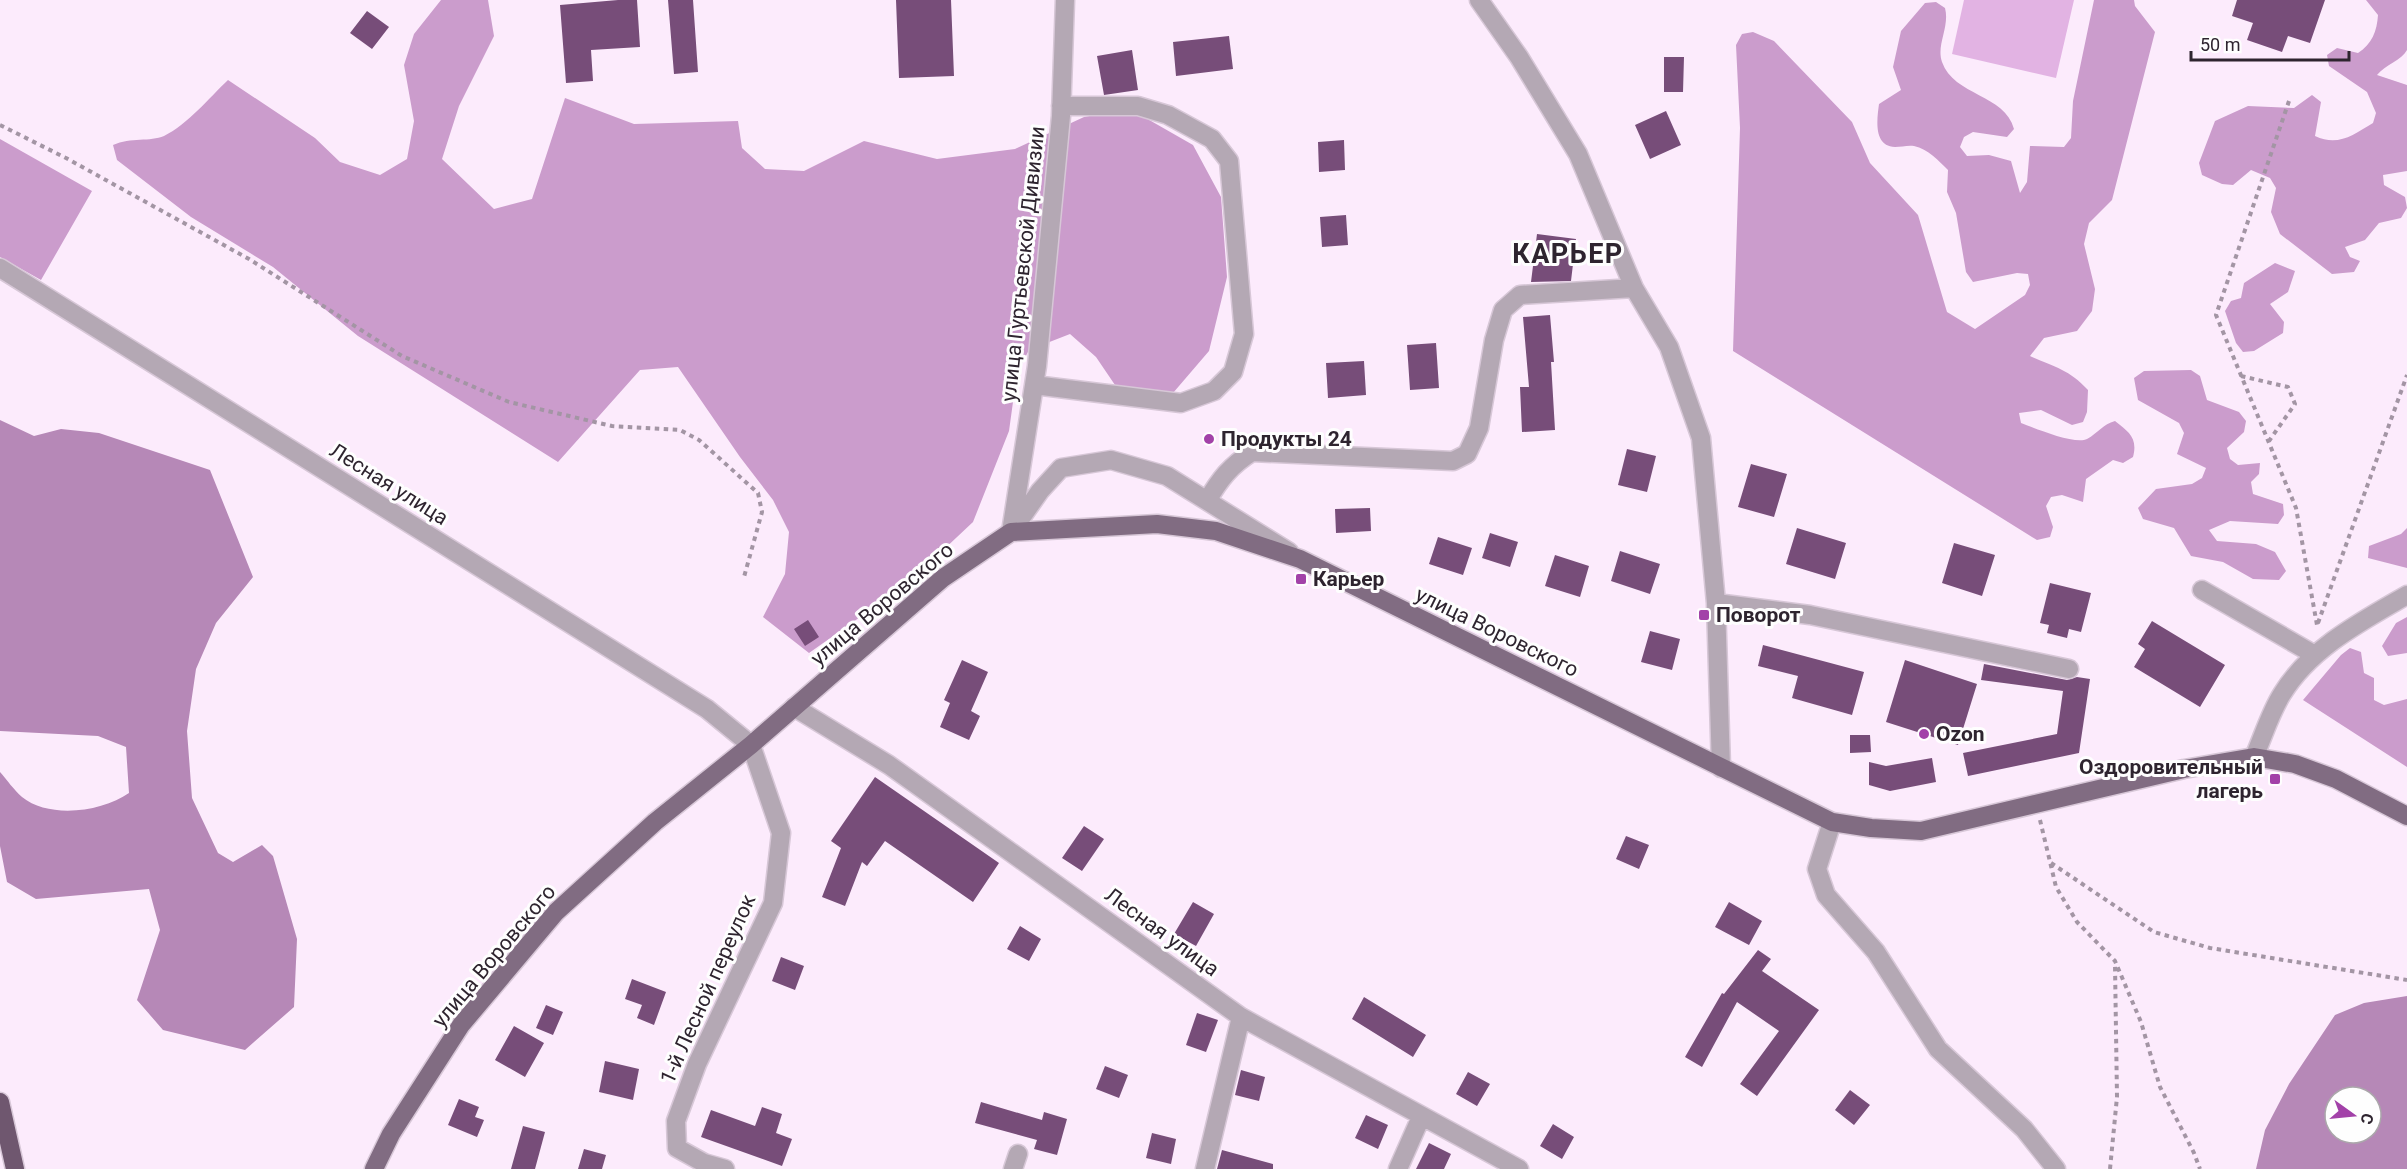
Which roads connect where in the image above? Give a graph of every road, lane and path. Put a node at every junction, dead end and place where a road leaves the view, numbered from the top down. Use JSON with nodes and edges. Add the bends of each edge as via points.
{"nodes":[{"id":1,"x":1065,"y":0,"type":"edge"},
{"id":2,"x":1479,"y":0,"type":"edge"},
{"id":3,"x":2289,"y":101,"type":"dead end"},
{"id":4,"x":1061,"y":106,"type":"junction"},
{"id":5,"x":0,"y":125,"type":"edge"},
{"id":6,"x":0,"y":268,"type":"edge"},
{"id":7,"x":1634,"y":288,"type":"junction"},
{"id":8,"x":2407,"y":375,"type":"edge"},
{"id":9,"x":2241,"y":376,"type":"junction"},
{"id":10,"x":1034,"y":385,"type":"junction"},
{"id":11,"x":2268,"y":442,"type":"junction"},
{"id":12,"x":1207,"y":501,"type":"junction"},
{"id":13,"x":1011,"y":532,"type":"junction"},
{"id":14,"x":1300,"y":559,"type":"junction"},
{"id":15,"x":744,"y":577,"type":"dead end"},
{"id":16,"x":2202,"y":590,"type":"dead end"},
{"id":17,"x":2407,"y":595,"type":"edge"},
{"id":18,"x":1716,"y":603,"type":"junction"},
{"id":19,"x":2317,"y":626,"type":"junction"},
{"id":20,"x":2315,"y":655,"type":"junction"},
{"id":21,"x":2069,"y":669,"type":"dead end"},
{"id":22,"x":794,"y":707,"type":"junction"},
{"id":23,"x":751,"y":745,"type":"junction"},
{"id":24,"x":2254,"y":757,"type":"junction"},
{"id":25,"x":1721,"y":768,"type":"junction"},
{"id":26,"x":2036,"y":804,"type":"junction"},
{"id":27,"x":2407,"y":816,"type":"edge"},
{"id":28,"x":1832,"y":822,"type":"junction"},
{"id":29,"x":2050,"y":863,"type":"junction"},
{"id":30,"x":2115,"y":961,"type":"junction"},
{"id":31,"x":2407,"y":980,"type":"edge"},
{"id":32,"x":1241,"y":1017,"type":"junction"},
{"id":33,"x":0,"y":1102,"type":"edge"},
{"id":34,"x":1421,"y":1117,"type":"junction"},
{"id":35,"x":15,"y":1169,"type":"edge"},
{"id":36,"x":374,"y":1169,"type":"edge"},
{"id":37,"x":725,"y":1169,"type":"edge"},
{"id":38,"x":1205,"y":1169,"type":"edge"},
{"id":39,"x":1398,"y":1169,"type":"edge"},
{"id":40,"x":1519,"y":1169,"type":"edge"},
{"id":41,"x":2056,"y":1169,"type":"edge"},
{"id":42,"x":2110,"y":1169,"type":"edge"},
{"id":43,"x":2199,"y":1169,"type":"edge"}],
"edges":[{"from":1,"to":4,"type":"street","name":"улица Гуртьевской Дивизии"},
{"from":2,"to":7,"type":"street","via":[[1578,154]]},
{"from":3,"to":9,"type":"path","via":[[2216,315]]},
{"from":4,"to":10,"type":"street","name":"улица Гуртьевской Дивизии"},
{"from":4,"to":10,"type":"street","via":[[1138,106],[1168,116],[1212,139],[1229,161],[1244,333],[1233,372],[1214,391],[1181,403]]},
{"from":5,"to":15,"type":"path","via":[[249,259],[402,356],[509,402],[612,426],[681,430],[699,440],[758,493],[762,512]]},
{"from":6,"to":23,"type":"street","name":"Лесная улица","via":[[707,709]]},
{"from":7,"to":12,"type":"street","via":[[1520,295],[1503,310],[1479,429],[1467,454],[1453,461],[1252,452],[1233,464]]},
{"from":7,"to":18,"type":"street","via":[[1669,347],[1701,438]]},
{"from":8,"to":19,"type":"path"},
{"from":9,"to":11,"type":"path"},
{"from":9,"to":11,"type":"path","via":[[2288,387],[2295,404]]},
{"from":10,"to":13,"type":"street","name":"улица Гуртьевской Дивизии"},
{"from":11,"to":19,"type":"path","via":[[2296,508]]},
{"from":12,"to":13,"type":"street","via":[[1167,476],[1111,460],[1091,463],[1061,468]]},
{"from":12,"to":14,"type":"street"},
{"from":13,"to":14,"type":"main road","name":"улица Воровского","via":[[1157,524],[1216,531]]},
{"from":13,"to":22,"type":"main road","name":"улица Воровского","via":[[943,578]]},
{"from":14,"to":25,"type":"main road","name":"улица Воровского"},
{"from":16,"to":20,"type":"street"},
{"from":17,"to":20,"type":"street","via":[[2349,628]]},
{"from":18,"to":21,"type":"street","via":[[1810,615]]},
{"from":18,"to":25,"type":"street"},
{"from":19,"to":20,"type":"path"},
{"from":20,"to":24,"type":"street","via":[[2282,694]]},
{"from":22,"to":23,"type":"main road","name":"улица Воровского"},
{"from":22,"to":32,"type":"street","name":"Лесная улица","via":[[898,771]]},
{"from":23,"to":36,"type":"main road","name":"улица Воровского","via":[[655,822],[556,912],[461,1025],[391,1134]]},
{"from":23,"to":37,"type":"street","name":"1-й Лесной переулок","via":[[781,833],[773,903],[698,1064],[676,1121],[677,1148]]},
{"from":24,"to":26,"type":"main road","name":"улица Воровского"},
{"from":24,"to":27,"type":"main road","name":"улица Воровского","via":[[2295,764],[2336,779]]},
{"from":25,"to":28,"type":"main road","name":"улица Воровского"},
{"from":26,"to":28,"type":"main road","name":"улица Воровского","via":[[1921,831]]},
{"from":26,"to":29,"type":"path"},
{"from":28,"to":41,"type":"street","via":[[1817,869],[1826,895],[1876,952],[1938,1049],[2024,1129]]},
{"from":29,"to":30,"type":"path","via":[[2056,887],[2077,922]]},
{"from":29,"to":31,"type":"path","via":[[2154,932],[2210,948]]},
{"from":30,"to":42,"type":"path","via":[[2117,1096]]},
{"from":30,"to":43,"type":"path","via":[[2141,1022],[2160,1087]]},
{"from":32,"to":34,"type":"street","name":"Лесная улица"},
{"from":32,"to":38,"type":"street"},
{"from":33,"to":35,"type":"highway"},
{"from":34,"to":39,"type":"street"},
{"from":34,"to":40,"type":"street","name":"Лесная улица"}]}
